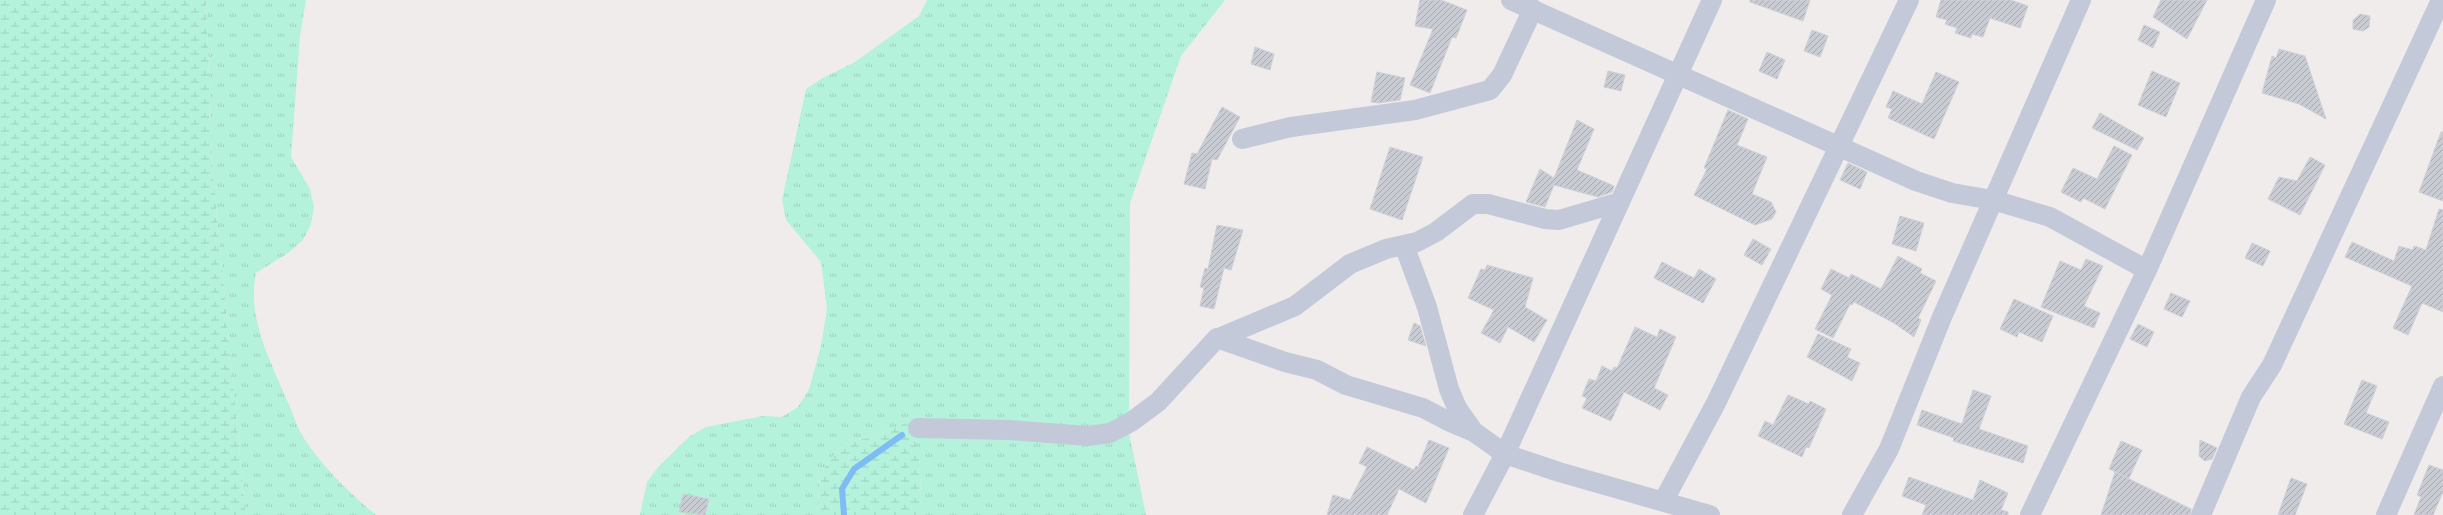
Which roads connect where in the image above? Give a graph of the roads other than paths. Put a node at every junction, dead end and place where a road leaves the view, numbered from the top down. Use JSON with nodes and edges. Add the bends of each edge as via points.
{"nodes":[{"id":1,"x":1510,"y":0,"type":"edge"},
{"id":2,"x":1712,"y":0,"type":"edge"},
{"id":3,"x":1909,"y":0,"type":"edge"},
{"id":4,"x":2081,"y":0,"type":"edge"},
{"id":5,"x":2266,"y":0,"type":"edge"},
{"id":6,"x":2441,"y":0,"type":"edge"},
{"id":7,"x":1534,"y":8,"type":"junction"},
{"id":8,"x":1680,"y":74,"type":"junction"},
{"id":9,"x":1242,"y":139,"type":"dead end"},
{"id":10,"x":1840,"y":148,"type":"junction"},
{"id":11,"x":1993,"y":200,"type":"junction"},
{"id":12,"x":1620,"y":202,"type":"junction"},
{"id":13,"x":1404,"y":245,"type":"junction"},
{"id":14,"x":2147,"y":270,"type":"junction"},
{"id":15,"x":1219,"y":338,"type":"junction"},
{"id":16,"x":2443,"y":386,"type":"edge"},
{"id":17,"x":918,"y":428,"type":"dead end"},
{"id":18,"x":1474,"y":432,"type":"junction"},
{"id":19,"x":1504,"y":454,"type":"junction"},
{"id":20,"x":1664,"y":500,"type":"junction"},
{"id":21,"x":1473,"y":515,"type":"edge"},
{"id":22,"x":1710,"y":515,"type":"edge"},
{"id":23,"x":1852,"y":515,"type":"edge"},
{"id":24,"x":2030,"y":515,"type":"edge"},
{"id":25,"x":2201,"y":515,"type":"edge"},
{"id":26,"x":2386,"y":515,"type":"edge"}],
"edges":[{"from":1,"to":7,"type":"street"},
{"from":2,"to":8,"type":"street"},
{"from":3,"to":10,"type":"street"},
{"from":4,"to":11,"type":"street"},
{"from":5,"to":14,"type":"street"},
{"from":6,"to":25,"type":"street","via":[[2272,365],[2251,397]]},
{"from":7,"to":8,"type":"street","via":[[1617,48]]},
{"from":7,"to":9,"type":"street","via":[[1502,75],[1490,90],[1415,110],[1292,127]]},
{"from":8,"to":10,"type":"street"},
{"from":8,"to":12,"type":"street"},
{"from":10,"to":11,"type":"street","via":[[1916,181],[1952,193]]},
{"from":10,"to":20,"type":"street","via":[[1784,258],[1716,403]]},
{"from":11,"to":14,"type":"street","via":[[2050,217]]},
{"from":11,"to":23,"type":"street","via":[[1942,316],[1889,449]]},
{"from":12,"to":13,"type":"street","via":[[1559,220],[1479,203],[1473,204],[1436,232],[1417,242]]},
{"from":12,"to":19,"type":"street"},
{"from":13,"to":15,"type":"street","via":[[1386,249],[1350,264],[1295,306]]},
{"from":13,"to":18,"type":"street","via":[[1427,306],[1448,389],[1457,408]]},
{"from":14,"to":24,"type":"street"},
{"from":15,"to":17,"type":"street","via":[[1214,339],[1158,402],[1131,422],[1110,433],[1088,436],[993,429]]},
{"from":15,"to":18,"type":"street","via":[[1240,347],[1317,370],[1346,385],[1423,408]]},
{"from":16,"to":26,"type":"street"},
{"from":18,"to":19,"type":"street"},
{"from":19,"to":20,"type":"street","via":[[1559,472]]},
{"from":19,"to":21,"type":"street"},
{"from":20,"to":22,"type":"street"}]}
